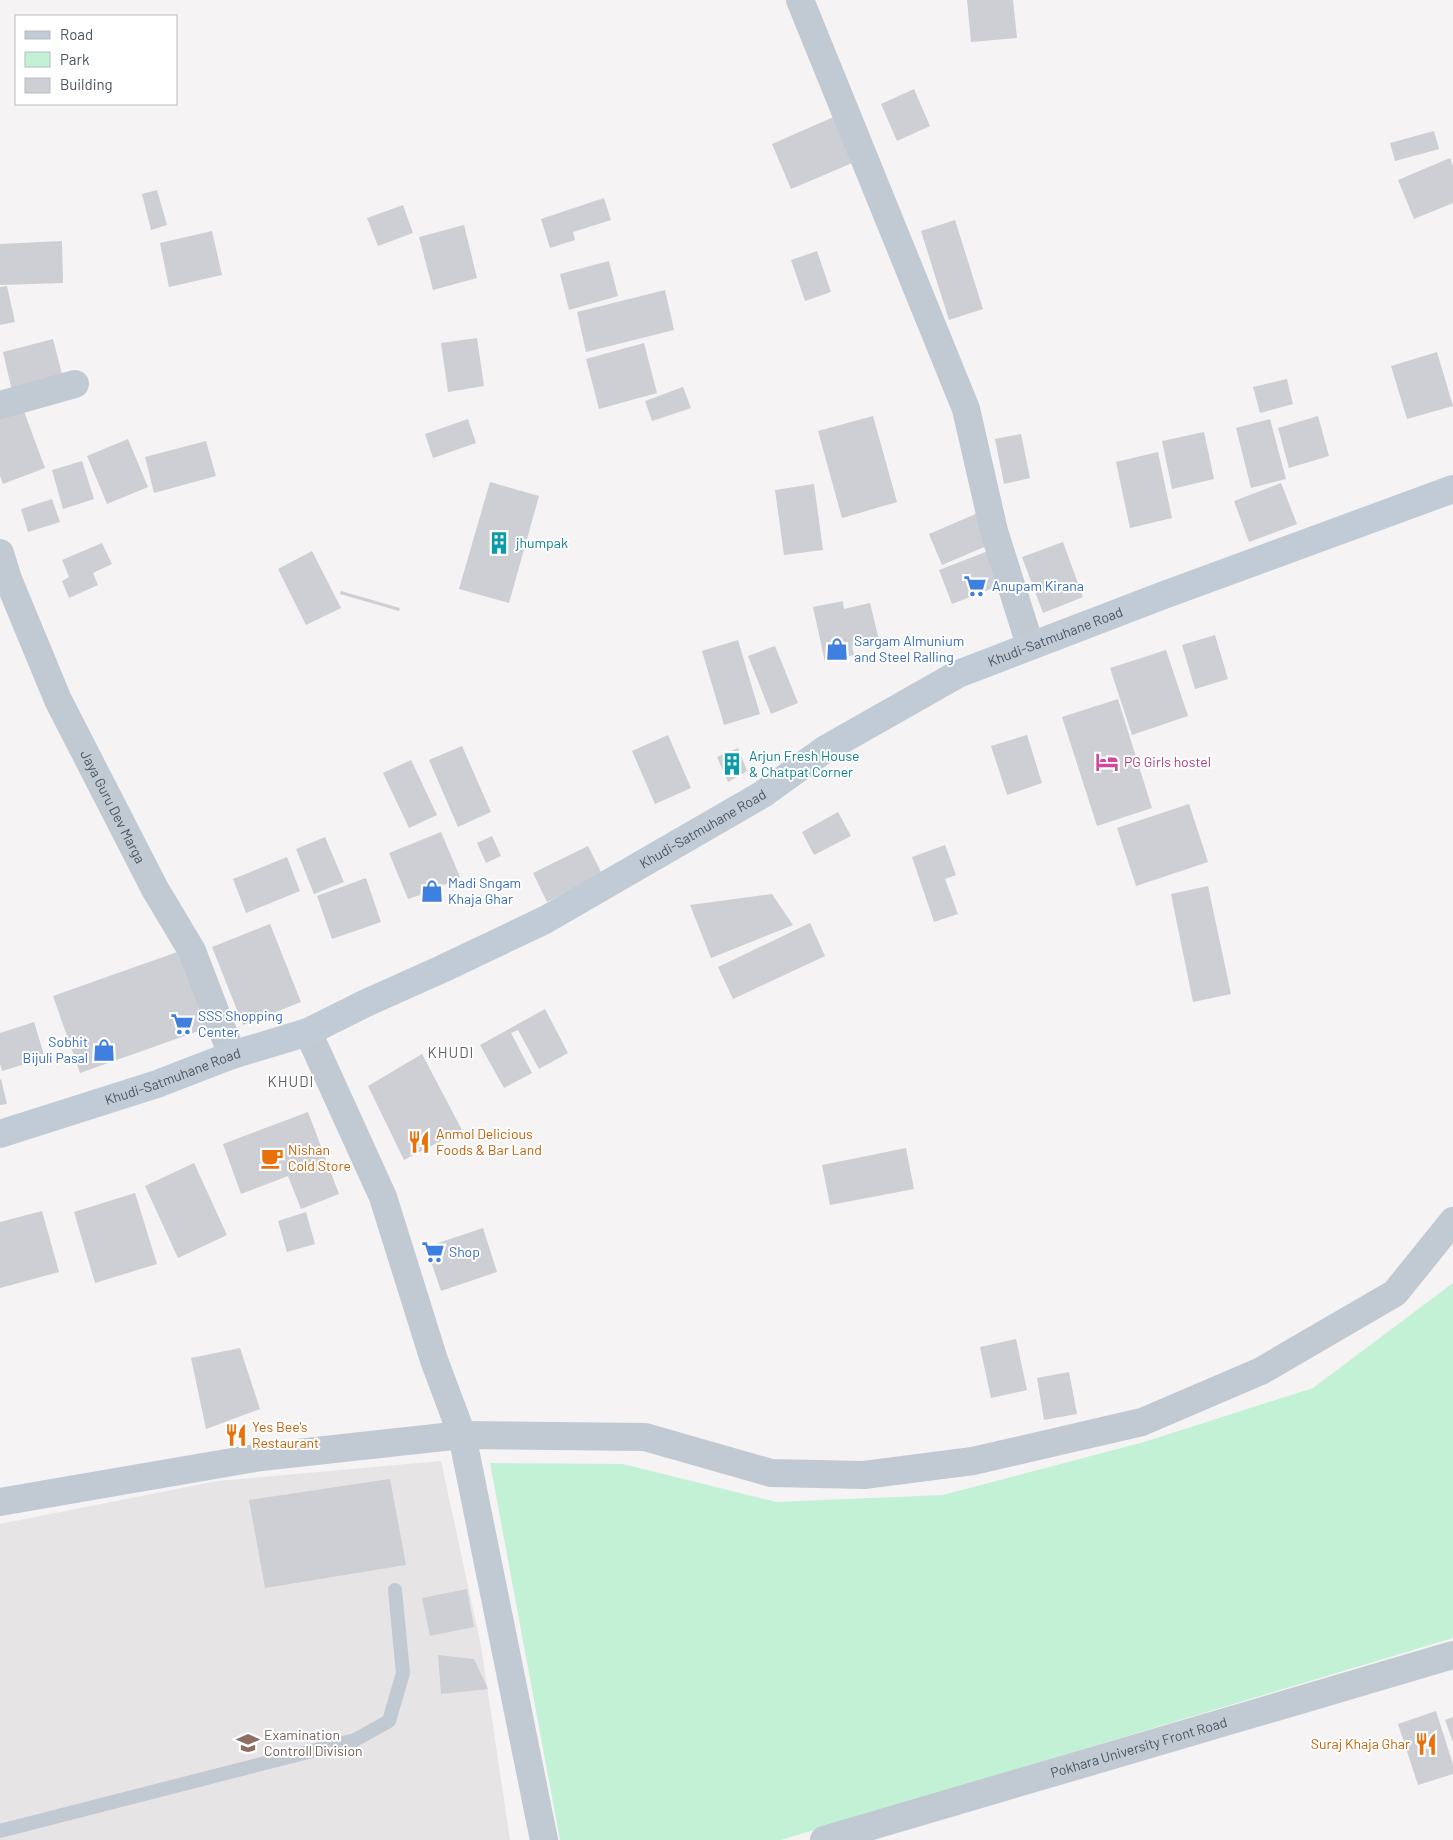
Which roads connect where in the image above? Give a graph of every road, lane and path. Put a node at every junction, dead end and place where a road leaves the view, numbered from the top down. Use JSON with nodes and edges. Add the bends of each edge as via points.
{"nodes":[{"id":1,"x":800,"y":0,"type":"edge"},
{"id":2,"x":75,"y":384,"type":"dead end"},
{"id":3,"x":0,"y":405,"type":"edge"},
{"id":4,"x":1453,"y":489,"type":"edge"},
{"id":5,"x":0,"y":553,"type":"edge"},
{"id":6,"x":1030,"y":645,"type":"junction"},
{"id":7,"x":308,"y":1032,"type":"junction"},
{"id":8,"x":232,"y":1055,"type":"junction"},
{"id":9,"x":0,"y":1134,"type":"edge"},
{"id":10,"x":1453,"y":1221,"type":"edge"},
{"id":11,"x":462,"y":1435,"type":"junction"},
{"id":12,"x":0,"y":1502,"type":"edge"},
{"id":13,"x":395,"y":1590,"type":"dead end"},
{"id":14,"x":1453,"y":1655,"type":"edge"},
{"id":15,"x":0,"y":1831,"type":"edge"},
{"id":16,"x":544,"y":1840,"type":"edge"},
{"id":17,"x":824,"y":1840,"type":"edge"}],
"edges":[{"from":1,"to":6,"type":"street","via":[[966,409],[994,531]]},
{"from":2,"to":3,"type":"street"},
{"from":4,"to":6,"type":"main road","name":"Khudi-Satmuhane Road"},
{"from":5,"to":8,"type":"street","name":"Jaya Guru Dev Marga","via":[[58,700],[155,889],[192,951]]},
{"from":6,"to":7,"type":"main road","name":"Khudi-Satmuhane Road","via":[[958,674],[893,710],[824,750],[763,794],[545,920]]},
{"from":7,"to":8,"type":"main road","name":"Khudi-Satmuhane Road"},
{"from":7,"to":11,"type":"street","via":[[383,1197],[434,1360]]},
{"from":8,"to":9,"type":"main road","name":"Khudi-Satmuhane Road","via":[[157,1084]]},
{"from":10,"to":11,"type":"street","via":[[1395,1293],[1261,1371],[1142,1422],[973,1461],[864,1475],[771,1473],[646,1437]]},
{"from":11,"to":12,"type":"street","via":[[261,1457]]},
{"from":11,"to":16,"type":"street"},
{"from":13,"to":15,"type":"lane","via":[[403,1673],[389,1721],[355,1740]]},
{"from":14,"to":17,"type":"street","name":"Pokhara University Front Road"}]}
